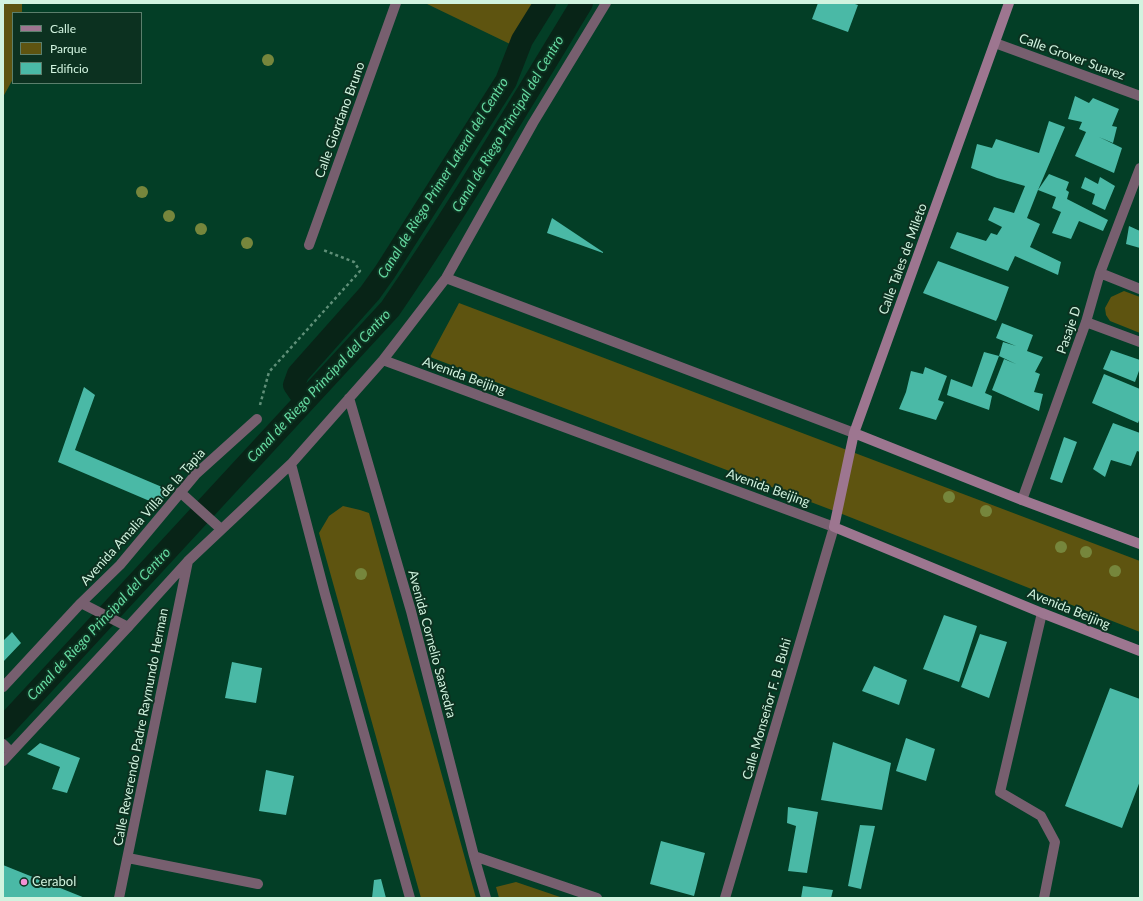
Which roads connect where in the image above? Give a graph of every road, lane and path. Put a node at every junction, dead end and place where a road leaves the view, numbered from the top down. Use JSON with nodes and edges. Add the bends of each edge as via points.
{"nodes":[{"id":1,"x":606,"y":3,"type":"edge"},
{"id":2,"x":1009,"y":3,"type":"edge"},
{"id":3,"x":394,"y":4,"type":"edge"},
{"id":4,"x":995,"y":43,"type":"junction"},
{"id":5,"x":1140,"y":96,"type":"edge"},
{"id":6,"x":1140,"y":168,"type":"edge"},
{"id":7,"x":309,"y":245,"type":"joint"},
{"id":8,"x":1100,"y":273,"type":"junction"},
{"id":9,"x":446,"y":278,"type":"junction"},
{"id":10,"x":1140,"y":289,"type":"edge"},
{"id":11,"x":1086,"y":322,"type":"junction"},
{"id":12,"x":1140,"y":342,"type":"edge"},
{"id":13,"x":383,"y":360,"type":"junction"},
{"id":14,"x":349,"y":398,"type":"junction"},
{"id":15,"x":257,"y":419,"type":"joint"},
{"id":16,"x":854,"y":433,"type":"junction"},
{"id":17,"x":291,"y":464,"type":"junction"},
{"id":18,"x":180,"y":492,"type":"junction"},
{"id":19,"x":1022,"y":500,"type":"junction"},
{"id":20,"x":834,"y":527,"type":"junction"},
{"id":21,"x":221,"y":529,"type":"junction"},
{"id":22,"x":1140,"y":544,"type":"edge"},
{"id":23,"x":188,"y":560,"type":"junction"},
{"id":24,"x":85,"y":605,"type":"junction"},
{"id":25,"x":1042,"y":613,"type":"junction"},
{"id":26,"x":128,"y":627,"type":"junction"},
{"id":27,"x":1140,"y":651,"type":"edge"},
{"id":28,"x":3,"y":687,"type":"edge"},
{"id":29,"x":6,"y":747,"type":"edge"},
{"id":30,"x":3,"y":761,"type":"edge"},
{"id":31,"x":474,"y":856,"type":"junction"},
{"id":32,"x":128,"y":858,"type":"junction"},
{"id":33,"x":258,"y":884,"type":"dead end"},
{"id":34,"x":119,"y":898,"type":"edge"},
{"id":35,"x":410,"y":898,"type":"edge"},
{"id":36,"x":486,"y":898,"type":"edge"},
{"id":37,"x":596,"y":898,"type":"edge"},
{"id":38,"x":725,"y":898,"type":"edge"},
{"id":39,"x":1044,"y":898,"type":"edge"}],
"edges":[{"from":1,"to":9,"type":"street","via":[[533,123]]},
{"from":2,"to":4,"type":"street","name":"Calle Tales de Mileto"},
{"from":3,"to":7,"type":"street","name":"Calle Giordano Bruno"},
{"from":4,"to":5,"type":"street","name":"Calle Grover Suarez"},
{"from":4,"to":16,"type":"street","name":"Calle Tales de Mileto"},
{"from":6,"to":8,"type":"street","name":"Pasaje D"},
{"from":7,"to":15,"type":"path","via":[[354,262],[360,271],[269,372]]},
{"from":8,"to":10,"type":"street"},
{"from":8,"to":11,"type":"street","name":"Pasaje D"},
{"from":9,"to":13,"type":"street"},
{"from":9,"to":16,"type":"street"},
{"from":11,"to":12,"type":"street"},
{"from":11,"to":19,"type":"street","name":"Pasaje D"},
{"from":13,"to":14,"type":"street"},
{"from":13,"to":20,"type":"street","name":"Avenida Beijing"},
{"from":14,"to":17,"type":"street"},
{"from":14,"to":31,"type":"street","name":"Avenida Cornelio Saavedra","via":[[411,611]]},
{"from":15,"to":18,"type":"street","name":"Avenida Amalia Villa de la Tapia","via":[[196,474]]},
{"from":16,"to":19,"type":"street"},
{"from":16,"to":20,"type":"street","name":"Calle Tales de Mileto"},
{"from":17,"to":21,"type":"street"},
{"from":17,"to":35,"type":"street"},
{"from":18,"to":21,"type":"street"},
{"from":18,"to":24,"type":"street","name":"Avenida Amalia Villa de la Tapia"},
{"from":19,"to":22,"type":"street"},
{"from":20,"to":25,"type":"street","name":"Avenida Beijing"},
{"from":20,"to":38,"type":"street","name":"Calle Monseñor F. B. Buhi"},
{"from":21,"to":23,"type":"street"},
{"from":23,"to":26,"type":"street"},
{"from":23,"to":32,"type":"street","name":"Calle Reverendo Padre Raymundo Herman"},
{"from":24,"to":26,"type":"street"},
{"from":24,"to":28,"type":"street","name":"Avenida Amalia Villa de la Tapia"},
{"from":25,"to":27,"type":"street","name":"Avenida Beijing"},
{"from":25,"to":39,"type":"street","via":[[1000,792],[1041,816],[1055,842]]},
{"from":26,"to":29,"type":"street"},
{"from":29,"to":30,"type":"street"},
{"from":31,"to":36,"type":"street","name":"Avenida Cornelio Saavedra"},
{"from":31,"to":37,"type":"street"},
{"from":32,"to":33,"type":"street"},
{"from":32,"to":34,"type":"street","name":"Calle Reverendo Padre Raymundo Herman"}]}
